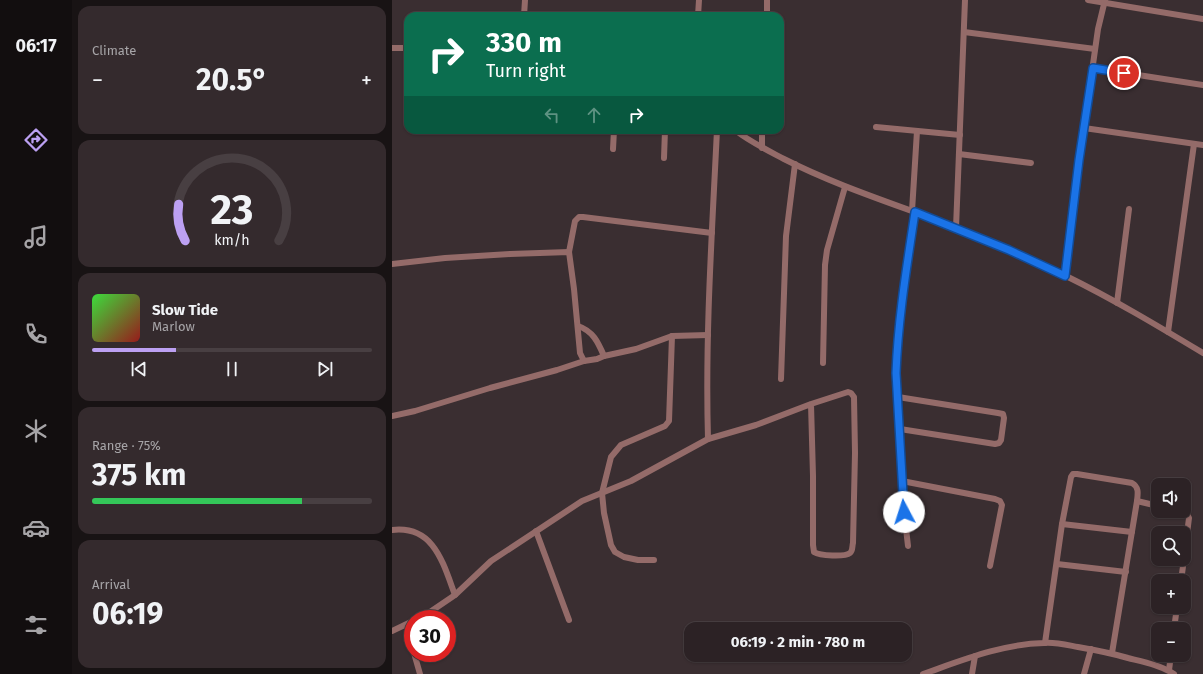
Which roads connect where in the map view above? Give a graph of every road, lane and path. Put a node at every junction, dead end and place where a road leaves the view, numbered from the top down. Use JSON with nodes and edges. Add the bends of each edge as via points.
{"nodes":[{"id":1,"x":525,"y":0,"type":"edge"},
{"id":2,"x":699,"y":0,"type":"edge"},
{"id":3,"x":767,"y":0,"type":"edge"},
{"id":4,"x":965,"y":0,"type":"edge"},
{"id":5,"x":1088,"y":0,"type":"edge"},
{"id":6,"x":1105,"y":1,"type":"edge"},
{"id":7,"x":524,"y":12,"type":"edge"},
{"id":8,"x":698,"y":12,"type":"edge"},
{"id":9,"x":766,"y":12,"type":"edge"},
{"id":10,"x":1203,"y":19,"type":"edge"},
{"id":11,"x":964,"y":32,"type":"junction"},
{"id":12,"x":392,"y":48,"type":"edge"},
{"id":13,"x":404,"y":48,"type":"edge"},
{"id":14,"x":1095,"y":48,"type":"junction"},
{"id":15,"x":1093,"y":68,"type":"junction"},
{"id":16,"x":1203,"y":85,"type":"edge"},
{"id":17,"x":876,"y":127,"type":"dead end"},
{"id":18,"x":1084,"y":128,"type":"junction"},
{"id":19,"x":917,"y":132,"type":"junction"},
{"id":20,"x":614,"y":134,"type":"edge"},
{"id":21,"x":665,"y":134,"type":"edge"},
{"id":22,"x":717,"y":134,"type":"edge"},
{"id":23,"x":740,"y":134,"type":"edge"},
{"id":24,"x":762,"y":134,"type":"edge"},
{"id":25,"x":960,"y":135,"type":"junction"},
{"id":26,"x":1194,"y":144,"type":"junction"},
{"id":27,"x":1203,"y":144,"type":"edge"},
{"id":28,"x":762,"y":148,"type":"junction"},
{"id":29,"x":613,"y":149,"type":"dead end"},
{"id":30,"x":959,"y":154,"type":"junction"},
{"id":31,"x":664,"y":158,"type":"dead end"},
{"id":32,"x":1031,"y":163,"type":"dead end"},
{"id":33,"x":795,"y":164,"type":"junction"},
{"id":34,"x":845,"y":187,"type":"junction"},
{"id":35,"x":1129,"y":209,"type":"dead end"},
{"id":36,"x":913,"y":211,"type":"junction"},
{"id":37,"x":956,"y":228,"type":"junction"},
{"id":38,"x":712,"y":233,"type":"junction"},
{"id":39,"x":569,"y":252,"type":"junction"},
{"id":40,"x":392,"y":264,"type":"edge"},
{"id":41,"x":1065,"y":276,"type":"junction"},
{"id":42,"x":1117,"y":303,"type":"junction"},
{"id":43,"x":578,"y":326,"type":"junction"},
{"id":44,"x":1168,"y":332,"type":"junction"},
{"id":45,"x":708,"y":335,"type":"junction"},
{"id":46,"x":672,"y":336,"type":"junction"},
{"id":47,"x":1203,"y":353,"type":"edge"},
{"id":48,"x":604,"y":356,"type":"junction"},
{"id":49,"x":584,"y":361,"type":"junction"},
{"id":50,"x":823,"y":363,"type":"dead end"},
{"id":51,"x":781,"y":379,"type":"dead end"},
{"id":52,"x":898,"y":397,"type":"junction"},
{"id":53,"x":811,"y":404,"type":"junction"},
{"id":54,"x":392,"y":416,"type":"edge"},
{"id":55,"x":900,"y":429,"type":"junction"},
{"id":56,"x":708,"y":439,"type":"junction"},
{"id":57,"x":902,"y":481,"type":"junction"},
{"id":58,"x":602,"y":493,"type":"junction"},
{"id":59,"x":1137,"y":501,"type":"junction"},
{"id":60,"x":1151,"y":504,"type":"edge"},
{"id":61,"x":1062,"y":524,"type":"junction"},
{"id":62,"x":392,"y":530,"type":"edge"},
{"id":63,"x":536,"y":531,"type":"junction"},
{"id":64,"x":1132,"y":532,"type":"junction"},
{"id":65,"x":908,"y":546,"type":"dead end"},
{"id":66,"x":654,"y":560,"type":"dead end"},
{"id":67,"x":1057,"y":564,"type":"junction"},
{"id":68,"x":990,"y":566,"type":"dead end"},
{"id":69,"x":1126,"y":572,"type":"junction"},
{"id":70,"x":455,"y":595,"type":"junction"},
{"id":71,"x":433,"y":610,"type":"edge"},
{"id":72,"x":569,"y":620,"type":"dead end"},
{"id":73,"x":404,"y":626,"type":"edge"},
{"id":74,"x":392,"y":631,"type":"edge"},
{"id":75,"x":1045,"y":643,"type":"junction"},
{"id":76,"x":1091,"y":649,"type":"junction"},
{"id":77,"x":1112,"y":653,"type":"junction"},
{"id":78,"x":975,"y":656,"type":"junction"},
{"id":79,"x":417,"y":662,"type":"edge"},
{"id":80,"x":1171,"y":672,"type":"edge"},
{"id":81,"x":420,"y":674,"type":"edge"},
{"id":82,"x":923,"y":674,"type":"edge"},
{"id":83,"x":972,"y":674,"type":"edge"},
{"id":84,"x":1084,"y":674,"type":"edge"}],
"edges":[{"from":1,"to":7,"type":"street"},
{"from":2,"to":8,"type":"street"},
{"from":3,"to":9,"type":"street"},
{"from":4,"to":11,"type":"street"},
{"from":5,"to":6,"type":"street"},
{"from":6,"to":10,"type":"street"},
{"from":6,"to":14,"type":"street"},
{"from":11,"to":14,"type":"street"},
{"from":11,"to":25,"type":"street"},
{"from":12,"to":13,"type":"street"},
{"from":14,"to":15,"type":"street"},
{"from":15,"to":16,"type":"street"},
{"from":15,"to":18,"type":"street"},
{"from":17,"to":19,"type":"street"},
{"from":18,"to":26,"type":"street"},
{"from":18,"to":41,"type":"street"},
{"from":19,"to":25,"type":"street"},
{"from":19,"to":36,"type":"street"},
{"from":20,"to":29,"type":"street"},
{"from":21,"to":31,"type":"street"},
{"from":22,"to":38,"type":"street"},
{"from":23,"to":28,"type":"street"},
{"from":24,"to":28,"type":"street"},
{"from":25,"to":30,"type":"street"},
{"from":26,"to":27,"type":"street"},
{"from":26,"to":44,"type":"street"},
{"from":28,"to":33,"type":"street"},
{"from":30,"to":32,"type":"street"},
{"from":30,"to":37,"type":"street"},
{"from":33,"to":34,"type":"street"},
{"from":33,"to":51,"type":"street","via":[[786,236]]},
{"from":34,"to":36,"type":"street"},
{"from":34,"to":50,"type":"street","via":[[825,265]]},
{"from":35,"to":42,"type":"street"},
{"from":36,"to":37,"type":"street"},
{"from":36,"to":52,"type":"street","via":[[896,357]]},
{"from":37,"to":41,"type":"street"},
{"from":38,"to":39,"type":"street","via":[[583,216],[575,221]]},
{"from":38,"to":45,"type":"street"},
{"from":39,"to":40,"type":"street","via":[[450,258]]},
{"from":39,"to":43,"type":"street"},
{"from":41,"to":42,"type":"street"},
{"from":42,"to":44,"type":"street"},
{"from":43,"to":48,"type":"street","via":[[586,329],[598,342]]},
{"from":43,"to":49,"type":"street","via":[[580,353]]},
{"from":44,"to":47,"type":"street"},
{"from":45,"to":46,"type":"street"},
{"from":45,"to":56,"type":"street"},
{"from":46,"to":48,"type":"street","via":[[636,349]]},
{"from":46,"to":58,"type":"street","via":[[669,422],[621,445],[611,457]]},
{"from":48,"to":49,"type":"street"},
{"from":49,"to":54,"type":"street"},
{"from":52,"to":55,"type":"street"},
{"from":52,"to":55,"type":"street","via":[[998,413],[1003,414],[1004,418],[1001,440],[995,444]]},
{"from":53,"to":53,"type":"street","via":[[848,392],[854,397],[853,543],[849,554],[832,556],[814,552]]},
{"from":53,"to":56,"type":"street","via":[[756,425]]},
{"from":55,"to":57,"type":"street"},
{"from":56,"to":58,"type":"street","via":[[630,481]]},
{"from":57,"to":65,"type":"street"},
{"from":57,"to":68,"type":"street","via":[[1000,501],[1002,504]]},
{"from":58,"to":63,"type":"street","via":[[582,501]]},
{"from":58,"to":66,"type":"street","via":[[611,545],[615,552],[638,560]]},
{"from":59,"to":60,"type":"street"},
{"from":59,"to":61,"type":"street","via":[[1138,489],[1132,483],[1073,474]]},
{"from":59,"to":64,"type":"street"},
{"from":61,"to":64,"type":"street"},
{"from":61,"to":67,"type":"street"},
{"from":62,"to":70,"type":"street","via":[[413,531],[431,542]]},
{"from":63,"to":70,"type":"street","via":[[491,560]]},
{"from":63,"to":72,"type":"street"},
{"from":64,"to":69,"type":"street"},
{"from":67,"to":69,"type":"street"},
{"from":67,"to":75,"type":"street"},
{"from":69,"to":77,"type":"street"},
{"from":70,"to":71,"type":"street"},
{"from":73,"to":74,"type":"street"},
{"from":75,"to":76,"type":"street"},
{"from":75,"to":78,"type":"street","via":[[998,649]]},
{"from":76,"to":77,"type":"street"},
{"from":76,"to":84,"type":"street"},
{"from":77,"to":80,"type":"street"},
{"from":78,"to":82,"type":"street"},
{"from":78,"to":83,"type":"street"},
{"from":79,"to":81,"type":"street"}]}
